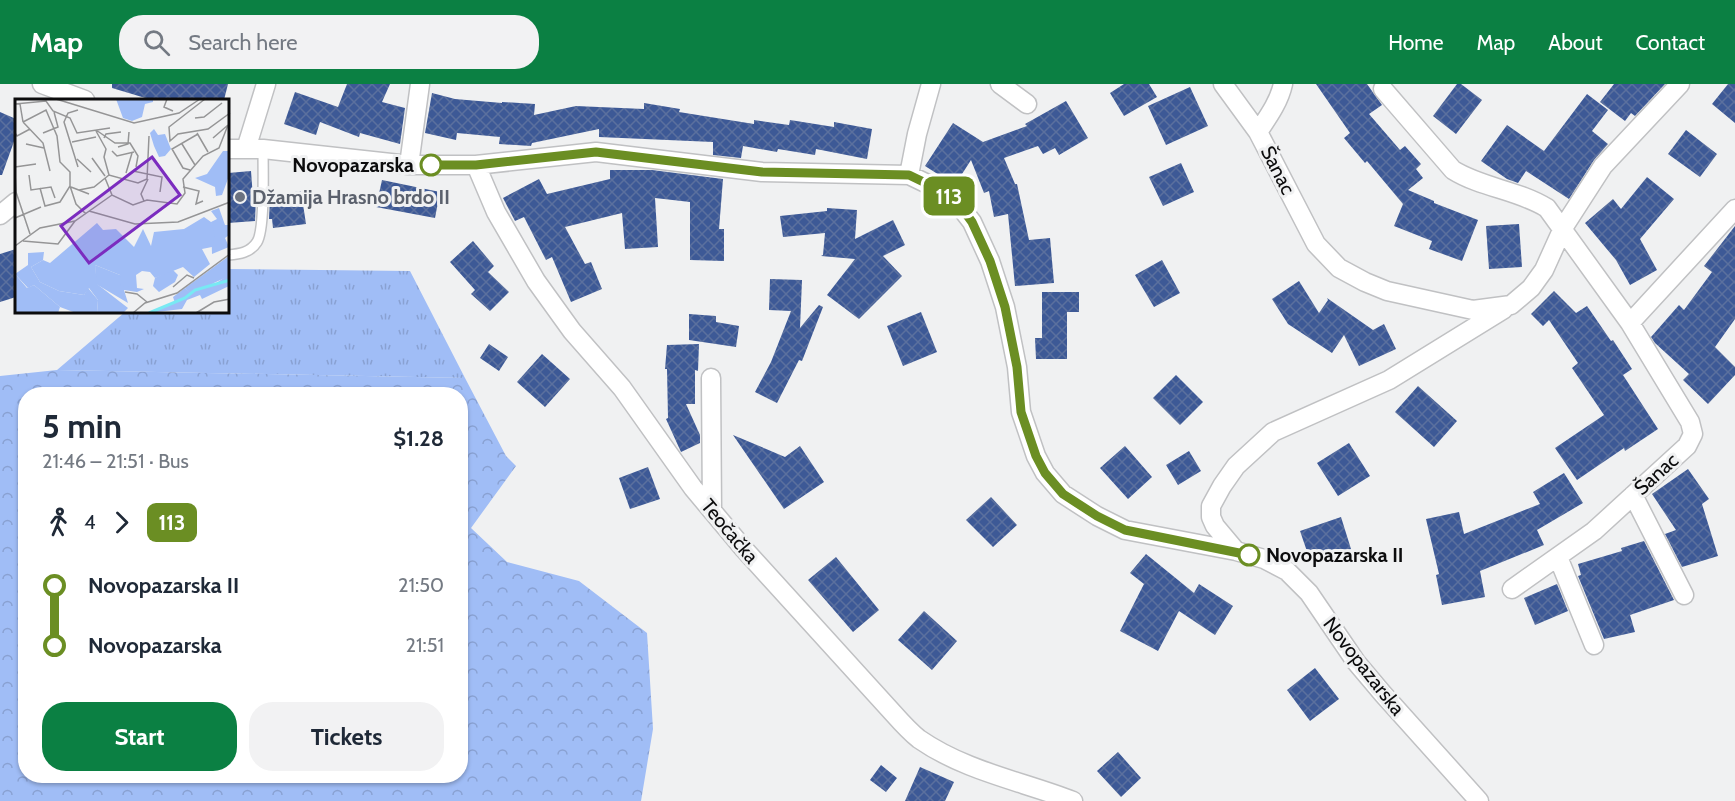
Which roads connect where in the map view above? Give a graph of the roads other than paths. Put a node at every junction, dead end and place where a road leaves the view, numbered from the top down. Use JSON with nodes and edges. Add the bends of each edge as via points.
{"nodes":[{"id":1,"x":42,"y":84,"type":"edge"},
{"id":2,"x":266,"y":84,"type":"edge"},
{"id":3,"x":420,"y":84,"type":"edge"},
{"id":4,"x":932,"y":84,"type":"edge"},
{"id":5,"x":1000,"y":84,"type":"edge"},
{"id":6,"x":1223,"y":84,"type":"edge"},
{"id":7,"x":1283,"y":84,"type":"edge"},
{"id":8,"x":1680,"y":84,"type":"edge"},
{"id":9,"x":1383,"y":89,"type":"dead end"},
{"id":10,"x":82,"y":99,"type":"edge"},
{"id":11,"x":1027,"y":104,"type":"dead end"},
{"id":12,"x":1258,"y":132,"type":"junction"},
{"id":13,"x":246,"y":149,"type":"edge"},
{"id":14,"x":409,"y":165,"type":"junction"},
{"id":15,"x":476,"y":165,"type":"junction"},
{"id":16,"x":909,"y":175,"type":"junction"},
{"id":17,"x":15,"y":203,"type":"edge"},
{"id":18,"x":1735,"y":209,"type":"edge"},
{"id":19,"x":0,"y":215,"type":"edge"},
{"id":20,"x":1563,"y":228,"type":"junction"},
{"id":21,"x":230,"y":255,"type":"edge"},
{"id":22,"x":1511,"y":305,"type":"junction"},
{"id":23,"x":1630,"y":322,"type":"junction"},
{"id":24,"x":711,"y":378,"type":"dead end"},
{"id":25,"x":1633,"y":495,"type":"junction"},
{"id":26,"x":712,"y":511,"type":"junction"},
{"id":27,"x":1236,"y":551,"type":"junction"},
{"id":28,"x":1558,"y":556,"type":"junction"},
{"id":29,"x":1512,"y":589,"type":"dead end"},
{"id":30,"x":1684,"y":595,"type":"dead end"},
{"id":31,"x":1594,"y":645,"type":"dead end"},
{"id":32,"x":1073,"y":801,"type":"edge"},
{"id":33,"x":1479,"y":801,"type":"edge"}],
"edges":[{"from":1,"to":10,"type":"street"},
{"from":2,"to":13,"type":"street"},
{"from":3,"to":14,"type":"street"},
{"from":4,"to":16,"type":"street"},
{"from":5,"to":11,"type":"street"},
{"from":6,"to":12,"type":"street","name":"Šanac"},
{"from":7,"to":12,"type":"street","name":"Šanac"},
{"from":8,"to":20,"type":"street","via":[[1603,166]]},
{"from":9,"to":20,"type":"street","name":"Šanac","via":[[1453,170],[1468,179],[1532,199],[1547,208]]},
{"from":12,"to":22,"type":"street","name":"Šanac","via":[[1316,244],[1339,268],[1388,291],[1428,301],[1473,310]]},
{"from":13,"to":14,"type":"street","name":"Novopazarska"},
{"from":13,"to":21,"type":"lane","via":[[261,228],[257,242],[245,253]]},
{"from":14,"to":15,"type":"street","name":"Novopazarska"},
{"from":15,"to":16,"type":"street","name":"Novopazarska","via":[[596,152],[762,172]]},
{"from":15,"to":26,"type":"street","name":"Teočačka","via":[[496,212],[536,280]]},
{"from":16,"to":27,"type":"street","name":"Novopazarska","via":[[956,200],[977,231],[1005,307],[1021,412],[1036,456],[1063,494],[1125,530]]},
{"from":17,"to":19,"type":"street"},
{"from":18,"to":23,"type":"street"},
{"from":20,"to":22,"type":"street","via":[[1544,270]]},
{"from":20,"to":23,"type":"street","name":"Šanac"},
{"from":22,"to":27,"type":"street","via":[[1389,380],[1273,432],[1236,466],[1211,506],[1215,526]]},
{"from":23,"to":25,"type":"street","name":"Šanac","via":[[1690,422],[1693,434],[1687,446]]},
{"from":24,"to":26,"type":"street"},
{"from":25,"to":28,"type":"street","name":"Šanac","via":[[1594,531]]},
{"from":25,"to":30,"type":"street"},
{"from":26,"to":32,"type":"street","name":"Teočačka","via":[[918,738],[982,770]]},
{"from":27,"to":33,"type":"street","name":"Novopazarska","via":[[1287,571],[1309,593],[1356,662]]},
{"from":28,"to":29,"type":"street","name":"Šanac"},
{"from":28,"to":31,"type":"street"}]}
